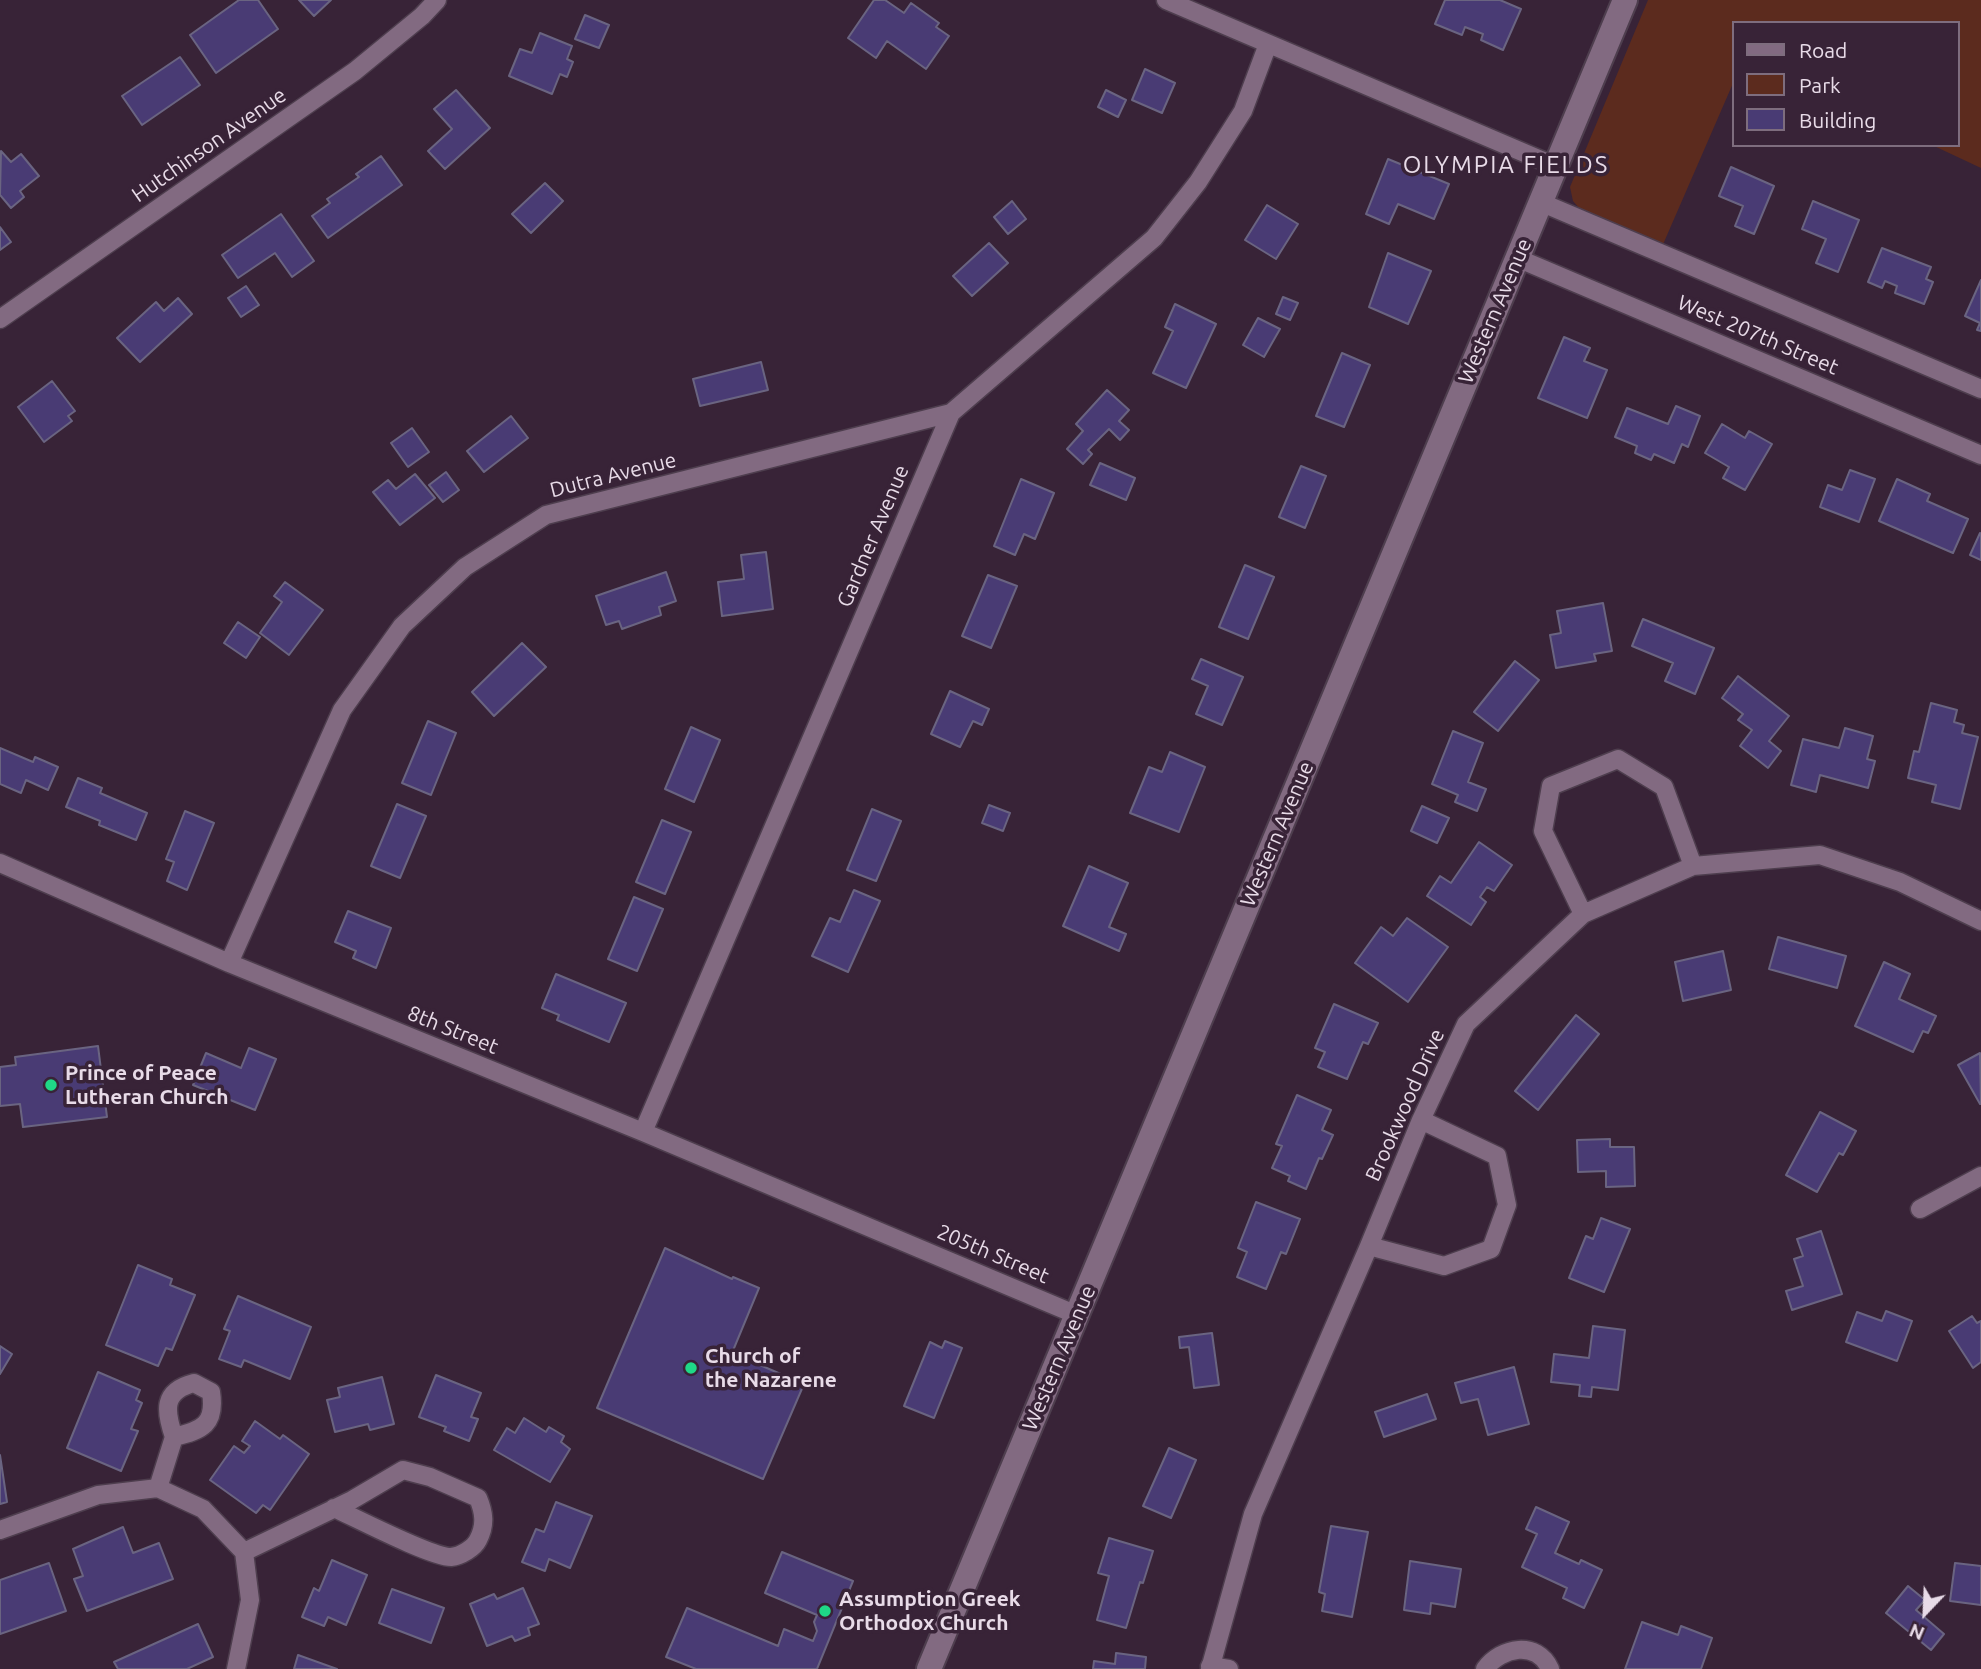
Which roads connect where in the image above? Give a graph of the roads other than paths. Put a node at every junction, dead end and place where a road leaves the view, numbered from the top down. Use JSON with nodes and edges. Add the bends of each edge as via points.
{"nodes":[{"id":1,"x":437,"y":0,"type":"edge"},
{"id":2,"x":1166,"y":0,"type":"edge"},
{"id":3,"x":1625,"y":0,"type":"edge"},
{"id":4,"x":1268,"y":44,"type":"junction"},
{"id":5,"x":1555,"y":166,"type":"junction"},
{"id":6,"x":1540,"y":202,"type":"junction"},
{"id":7,"x":1517,"y":258,"type":"junction"},
{"id":8,"x":0,"y":319,"type":"edge"},
{"id":9,"x":1981,"y":389,"type":"edge"},
{"id":10,"x":951,"y":413,"type":"junction"},
{"id":11,"x":1981,"y":455,"type":"edge"},
{"id":12,"x":0,"y":863,"type":"edge"},
{"id":13,"x":1693,"y":866,"type":"junction"},
{"id":14,"x":1583,"y":914,"type":"junction"},
{"id":15,"x":1981,"y":921,"type":"edge"},
{"id":16,"x":229,"y":963,"type":"junction"},
{"id":17,"x":1421,"y":1120,"type":"junction"},
{"id":18,"x":643,"y":1132,"type":"junction"},
{"id":19,"x":1981,"y":1176,"type":"edge"},
{"id":20,"x":1920,"y":1209,"type":"dead end"},
{"id":21,"x":890,"y":1236,"type":"joint"},
{"id":22,"x":1369,"y":1245,"type":"junction"},
{"id":23,"x":1077,"y":1315,"type":"junction"},
{"id":24,"x":174,"y":1437,"type":"dead end"},
{"id":25,"x":158,"y":1488,"type":"junction"},
{"id":26,"x":334,"y":1508,"type":"junction"},
{"id":27,"x":0,"y":1530,"type":"edge"},
{"id":28,"x":244,"y":1552,"type":"junction"},
{"id":29,"x":1210,"y":1668,"type":"edge"},
{"id":30,"x":236,"y":1669,"type":"edge"},
{"id":31,"x":929,"y":1669,"type":"edge"},
{"id":32,"x":1229,"y":1669,"type":"edge"},
{"id":33,"x":1485,"y":1669,"type":"edge"},
{"id":34,"x":1550,"y":1669,"type":"edge"}],
"edges":[{"from":1,"to":8,"type":"street","name":"Hutchinson Avenue","via":[[355,71]]},
{"from":2,"to":4,"type":"street"},
{"from":3,"to":5,"type":"main road","name":"Western Avenue"},
{"from":4,"to":5,"type":"street"},
{"from":4,"to":10,"type":"street","name":"Gardner Avenue","via":[[1243,111],[1198,182],[1154,238]]},
{"from":5,"to":6,"type":"main road","name":"Western Avenue"},
{"from":6,"to":7,"type":"main road","name":"Western Avenue"},
{"from":6,"to":9,"type":"street","name":"West 207th Street"},
{"from":7,"to":11,"type":"street","name":"West 207th Street"},
{"from":7,"to":23,"type":"main road","name":"Western Avenue"},
{"from":10,"to":16,"type":"street","name":"Dutra Avenue","via":[[546,515],[465,567],[402,626],[342,710]]},
{"from":10,"to":18,"type":"street","name":"Gardner Avenue"},
{"from":12,"to":16,"type":"street","name":"8th Street"},
{"from":13,"to":14,"type":"street","name":"Brookwood Drive"},
{"from":13,"to":14,"type":"street","via":[[1664,787],[1618,759],[1551,786],[1543,831]]},
{"from":13,"to":15,"type":"street","name":"Brookwood Drive","via":[[1820,855],[1900,882]]},
{"from":14,"to":17,"type":"street","name":"Brookwood Drive","via":[[1466,1024]]},
{"from":16,"to":18,"type":"street","name":"8th Street"},
{"from":17,"to":22,"type":"street","name":"Brookwood Drive"},
{"from":17,"to":22,"type":"street","via":[[1497,1156],[1507,1205],[1491,1249],[1444,1266]]},
{"from":18,"to":21,"type":"street","name":"8th Street"},
{"from":19,"to":20,"type":"street"},
{"from":21,"to":23,"type":"street","name":"205th Street"},
{"from":22,"to":29,"type":"street","name":"Brookwood Drive","via":[[1253,1514]]},
{"from":23,"to":31,"type":"main road","name":"Western Avenue"},
{"from":24,"to":25,"type":"street"},
{"from":25,"to":27,"type":"street","via":[[98,1495]]},
{"from":25,"to":28,"type":"street","via":[[203,1509]]},
{"from":26,"to":26,"type":"street","via":[[402,1470],[478,1498],[485,1516],[480,1538],[472,1548],[452,1557],[423,1549]]},
{"from":26,"to":28,"type":"street"},
{"from":28,"to":30,"type":"street","via":[[250,1600]]},
{"from":29,"to":32,"type":"street"},
{"from":33,"to":34,"type":"street","via":[[1492,1660],[1517,1649],[1538,1654]]}]}
